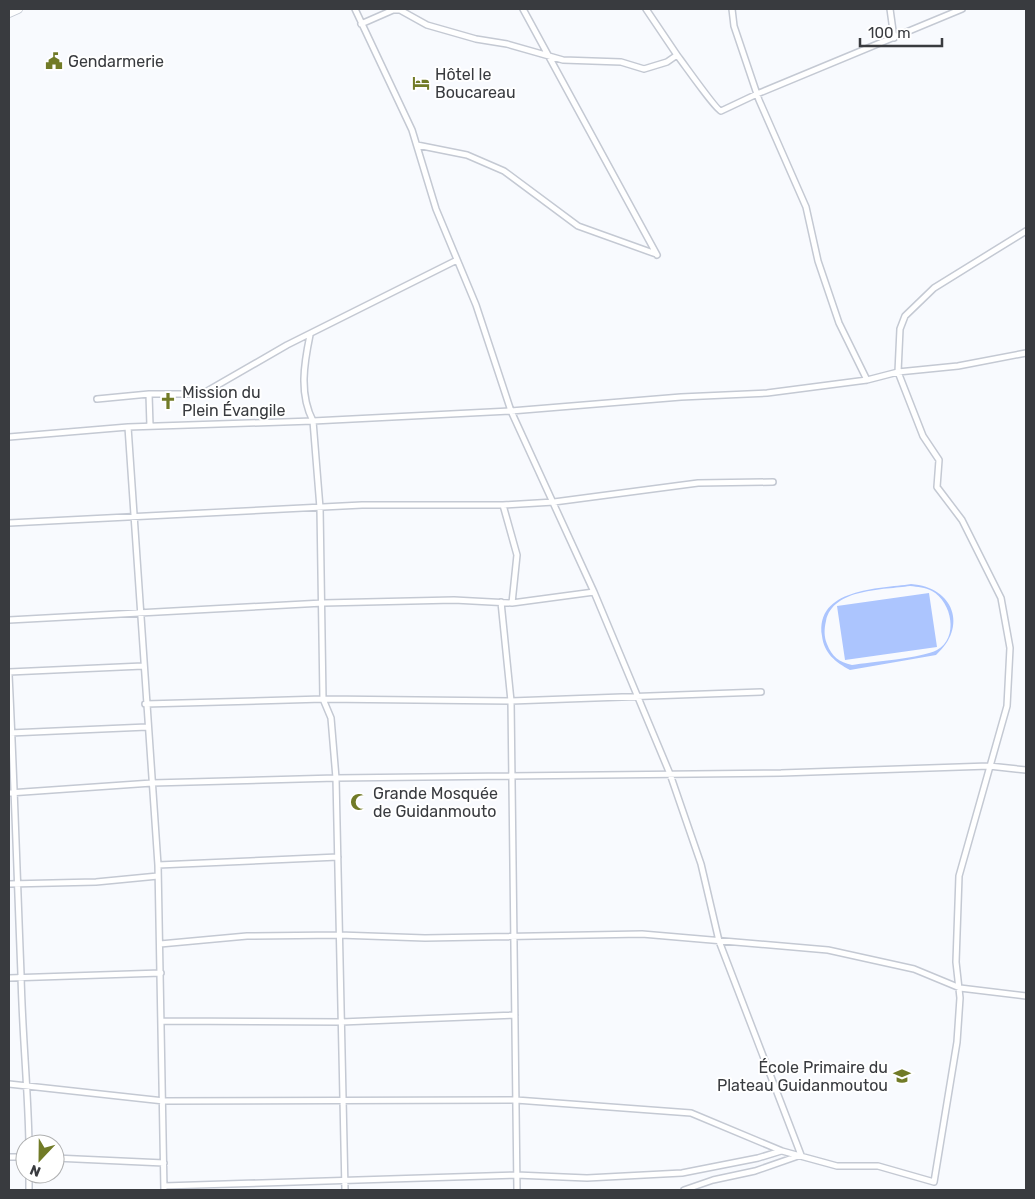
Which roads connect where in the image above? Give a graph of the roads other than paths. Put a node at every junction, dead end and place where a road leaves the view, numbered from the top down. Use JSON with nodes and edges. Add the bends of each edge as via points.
{"nodes":[{"id":1,"x":18,"y":9,"type":"edge"},
{"id":2,"x":355,"y":9,"type":"edge"},
{"id":3,"x":523,"y":9,"type":"edge"},
{"id":4,"x":646,"y":9,"type":"edge"},
{"id":5,"x":732,"y":9,"type":"edge"},
{"id":6,"x":890,"y":9,"type":"edge"},
{"id":7,"x":962,"y":9,"type":"edge"},
{"id":8,"x":9,"y":13,"type":"edge"},
{"id":9,"x":361,"y":24,"type":"junction"},
{"id":10,"x":894,"y":38,"type":"junction"},
{"id":11,"x":677,"y":55,"type":"junction"},
{"id":12,"x":550,"y":58,"type":"junction"},
{"id":13,"x":757,"y":94,"type":"junction"},
{"id":14,"x":417,"y":144,"type":"junction"},
{"id":15,"x":1026,"y":231,"type":"edge"},
{"id":16,"x":457,"y":260,"type":"junction"},
{"id":17,"x":310,"y":335,"type":"junction"},
{"id":18,"x":1026,"y":353,"type":"edge"},
{"id":19,"x":898,"y":372,"type":"junction"},
{"id":20,"x":867,"y":380,"type":"junction"},
{"id":21,"x":149,"y":394,"type":"junction"},
{"id":22,"x":97,"y":399,"type":"dead end"},
{"id":23,"x":511,"y":411,"type":"junction"},
{"id":24,"x":313,"y":421,"type":"junction"},
{"id":25,"x":150,"y":426,"type":"junction"},
{"id":26,"x":128,"y":427,"type":"junction"},
{"id":27,"x":9,"y":437,"type":"edge"},
{"id":28,"x":773,"y":482,"type":"dead end"},
{"id":29,"x":554,"y":502,"type":"junction"},
{"id":30,"x":503,"y":505,"type":"junction"},
{"id":31,"x":320,"y":508,"type":"junction"},
{"id":32,"x":134,"y":517,"type":"junction"},
{"id":33,"x":9,"y":524,"type":"edge"},
{"id":34,"x":594,"y":592,"type":"junction"},
{"id":35,"x":501,"y":602,"type":"junction"},
{"id":36,"x":512,"y":602,"type":"junction"},
{"id":37,"x":323,"y":604,"type":"junction"},
{"id":38,"x":140,"y":612,"type":"junction"},
{"id":39,"x":9,"y":620,"type":"edge"},
{"id":40,"x":143,"y":666,"type":"junction"},
{"id":41,"x":9,"y":673,"type":"edge"},
{"id":42,"x":761,"y":692,"type":"dead end"},
{"id":43,"x":637,"y":696,"type":"junction"},
{"id":44,"x":323,"y":699,"type":"junction"},
{"id":45,"x":511,"y":701,"type":"junction"},
{"id":46,"x":145,"y":704,"type":"junction"},
{"id":47,"x":147,"y":726,"type":"junction"},
{"id":48,"x":10,"y":733,"type":"edge"},
{"id":49,"x":989,"y":766,"type":"junction"},
{"id":50,"x":1026,"y":770,"type":"edge"},
{"id":51,"x":670,"y":774,"type":"junction"},
{"id":52,"x":512,"y":775,"type":"junction"},
{"id":53,"x":336,"y":778,"type":"junction"},
{"id":54,"x":152,"y":783,"type":"junction"},
{"id":55,"x":9,"y":793,"type":"edge"},
{"id":56,"x":16,"y":793,"type":"junction"},
{"id":57,"x":338,"y":857,"type":"junction"},
{"id":58,"x":158,"y":865,"type":"junction"},
{"id":59,"x":158,"y":876,"type":"junction"},
{"id":60,"x":19,"y":882,"type":"junction"},
{"id":61,"x":9,"y":884,"type":"edge"},
{"id":62,"x":339,"y":935,"type":"junction"},
{"id":63,"x":514,"y":936,"type":"junction"},
{"id":64,"x":720,"y":941,"type":"junction"},
{"id":65,"x":160,"y":944,"type":"junction"},
{"id":66,"x":161,"y":973,"type":"junction"},
{"id":67,"x":9,"y":978,"type":"edge"},
{"id":68,"x":21,"y":978,"type":"junction"},
{"id":69,"x":960,"y":988,"type":"junction"},
{"id":70,"x":1026,"y":996,"type":"edge"},
{"id":71,"x":515,"y":1015,"type":"junction"},
{"id":72,"x":162,"y":1021,"type":"junction"},
{"id":73,"x":341,"y":1022,"type":"junction"},
{"id":74,"x":9,"y":1084,"type":"edge"},
{"id":75,"x":28,"y":1086,"type":"junction"},
{"id":76,"x":516,"y":1100,"type":"junction"},
{"id":77,"x":164,"y":1101,"type":"junction"},
{"id":78,"x":342,"y":1101,"type":"junction"},
{"id":79,"x":28,"y":1134,"type":"edge"},
{"id":80,"x":782,"y":1151,"type":"junction"},
{"id":81,"x":801,"y":1155,"type":"junction"},
{"id":82,"x":65,"y":1158,"type":"edge"},
{"id":83,"x":164,"y":1163,"type":"junction"},
{"id":84,"x":516,"y":1175,"type":"junction"},
{"id":85,"x":345,"y":1179,"type":"junction"},
{"id":86,"x":164,"y":1188,"type":"edge"},
{"id":87,"x":345,"y":1190,"type":"edge"},
{"id":88,"x":517,"y":1190,"type":"edge"},
{"id":89,"x":684,"y":1190,"type":"edge"}],
"edges":[{"from":1,"to":8,"type":"main road"},
{"from":2,"to":9,"type":"street"},
{"from":3,"to":12,"type":"street"},
{"from":4,"to":11,"type":"street"},
{"from":5,"to":13,"type":"street","via":[[734,26]]},
{"from":6,"to":10,"type":"street"},
{"from":7,"to":10,"type":"street"},
{"from":9,"to":12,"type":"street","via":[[400,10],[427,25],[508,44]]},
{"from":9,"to":14,"type":"street"},
{"from":10,"to":13,"type":"street"},
{"from":11,"to":12,"type":"street","via":[[667,62],[644,69],[621,62]]},
{"from":11,"to":13,"type":"street","via":[[718,111]]},
{"from":12,"to":14,"type":"street","via":[[657,254],[578,226],[504,171],[467,155]]},
{"from":13,"to":20,"type":"street","via":[[806,207],[818,261],[839,323]]},
{"from":14,"to":16,"type":"street","via":[[436,209]]},
{"from":15,"to":19,"type":"street","via":[[942,283],[915,304],[905,316],[900,330]]},
{"from":16,"to":17,"type":"street"},
{"from":16,"to":23,"type":"street","via":[[476,305]]},
{"from":17,"to":21,"type":"street","via":[[202,394]]},
{"from":17,"to":24,"type":"street","via":[[303,376],[306,408]]},
{"from":18,"to":19,"type":"street","via":[[958,366]]},
{"from":19,"to":20,"type":"street"},
{"from":19,"to":49,"type":"street","via":[[923,436],[939,460],[937,487],[962,520],[1001,598],[1010,648],[1007,706]]},
{"from":20,"to":23,"type":"street","via":[[767,393]]},
{"from":21,"to":22,"type":"street"},
{"from":21,"to":25,"type":"street"},
{"from":23,"to":24,"type":"street"},
{"from":23,"to":29,"type":"street"},
{"from":24,"to":25,"type":"street"},
{"from":24,"to":31,"type":"street"},
{"from":25,"to":26,"type":"street"},
{"from":26,"to":27,"type":"street"},
{"from":26,"to":32,"type":"street"},
{"from":28,"to":29,"type":"street","via":[[698,483]]},
{"from":29,"to":30,"type":"street"},
{"from":29,"to":34,"type":"street"},
{"from":30,"to":31,"type":"street"},
{"from":30,"to":36,"type":"street","via":[[517,555]]},
{"from":31,"to":32,"type":"street"},
{"from":31,"to":37,"type":"street"},
{"from":32,"to":33,"type":"street"},
{"from":32,"to":38,"type":"street"},
{"from":34,"to":36,"type":"street"},
{"from":34,"to":43,"type":"street"},
{"from":35,"to":36,"type":"street"},
{"from":35,"to":37,"type":"street","via":[[454,600]]},
{"from":35,"to":45,"type":"street"},
{"from":37,"to":38,"type":"street"},
{"from":37,"to":44,"type":"street"},
{"from":38,"to":39,"type":"street"},
{"from":38,"to":40,"type":"street"},
{"from":40,"to":41,"type":"street"},
{"from":40,"to":46,"type":"street"},
{"from":41,"to":48,"type":"street"},
{"from":42,"to":43,"type":"street"},
{"from":43,"to":45,"type":"street"},
{"from":43,"to":51,"type":"street"},
{"from":44,"to":45,"type":"street"},
{"from":44,"to":46,"type":"street"},
{"from":44,"to":53,"type":"street","via":[[331,718]]},
{"from":45,"to":52,"type":"street"},
{"from":46,"to":47,"type":"street"},
{"from":47,"to":48,"type":"street"},
{"from":47,"to":54,"type":"street"},
{"from":48,"to":56,"type":"street"},
{"from":49,"to":50,"type":"street"},
{"from":49,"to":51,"type":"street"},
{"from":49,"to":69,"type":"street","via":[[959,876],[956,962]]},
{"from":51,"to":52,"type":"street"},
{"from":51,"to":64,"type":"street","via":[[701,864]]},
{"from":52,"to":53,"type":"street"},
{"from":52,"to":63,"type":"street"},
{"from":53,"to":54,"type":"street"},
{"from":53,"to":57,"type":"street"},
{"from":54,"to":56,"type":"street"},
{"from":54,"to":58,"type":"street"},
{"from":55,"to":56,"type":"street"},
{"from":56,"to":60,"type":"street"},
{"from":57,"to":58,"type":"street"},
{"from":57,"to":62,"type":"street"},
{"from":58,"to":59,"type":"street"},
{"from":59,"to":60,"type":"street","via":[[96,882]]},
{"from":59,"to":65,"type":"street"},
{"from":60,"to":61,"type":"street"},
{"from":60,"to":68,"type":"street"},
{"from":62,"to":63,"type":"street","via":[[425,938]]},
{"from":62,"to":65,"type":"street","via":[[247,936]]},
{"from":62,"to":73,"type":"street"},
{"from":63,"to":64,"type":"street","via":[[642,934]]},
{"from":63,"to":71,"type":"street"},
{"from":64,"to":69,"type":"street","via":[[828,950],[914,969]]},
{"from":64,"to":81,"type":"street"},
{"from":65,"to":66,"type":"street"},
{"from":66,"to":68,"type":"street"},
{"from":66,"to":72,"type":"street"},
{"from":67,"to":68,"type":"street"},
{"from":68,"to":75,"type":"street"},
{"from":69,"to":70,"type":"street"},
{"from":69,"to":81,"type":"street","via":[[958,1042],[934,1182],[878,1166],[837,1166]]},
{"from":71,"to":73,"type":"street"},
{"from":71,"to":76,"type":"street"},
{"from":72,"to":73,"type":"street"},
{"from":72,"to":77,"type":"street"},
{"from":73,"to":78,"type":"street"},
{"from":74,"to":75,"type":"street"},
{"from":75,"to":77,"type":"street"},
{"from":75,"to":79,"type":"street"},
{"from":76,"to":78,"type":"street"},
{"from":76,"to":80,"type":"street","via":[[691,1113]]},
{"from":76,"to":84,"type":"street"},
{"from":77,"to":78,"type":"street"},
{"from":77,"to":83,"type":"street"},
{"from":78,"to":85,"type":"street"},
{"from":80,"to":81,"type":"street"},
{"from":80,"to":84,"type":"street","via":[[682,1173],[587,1178]]},
{"from":81,"to":89,"type":"street"},
{"from":82,"to":83,"type":"street"},
{"from":83,"to":86,"type":"street"},
{"from":84,"to":85,"type":"street"},
{"from":84,"to":88,"type":"street"},
{"from":85,"to":86,"type":"street"},
{"from":85,"to":87,"type":"street"}]}
